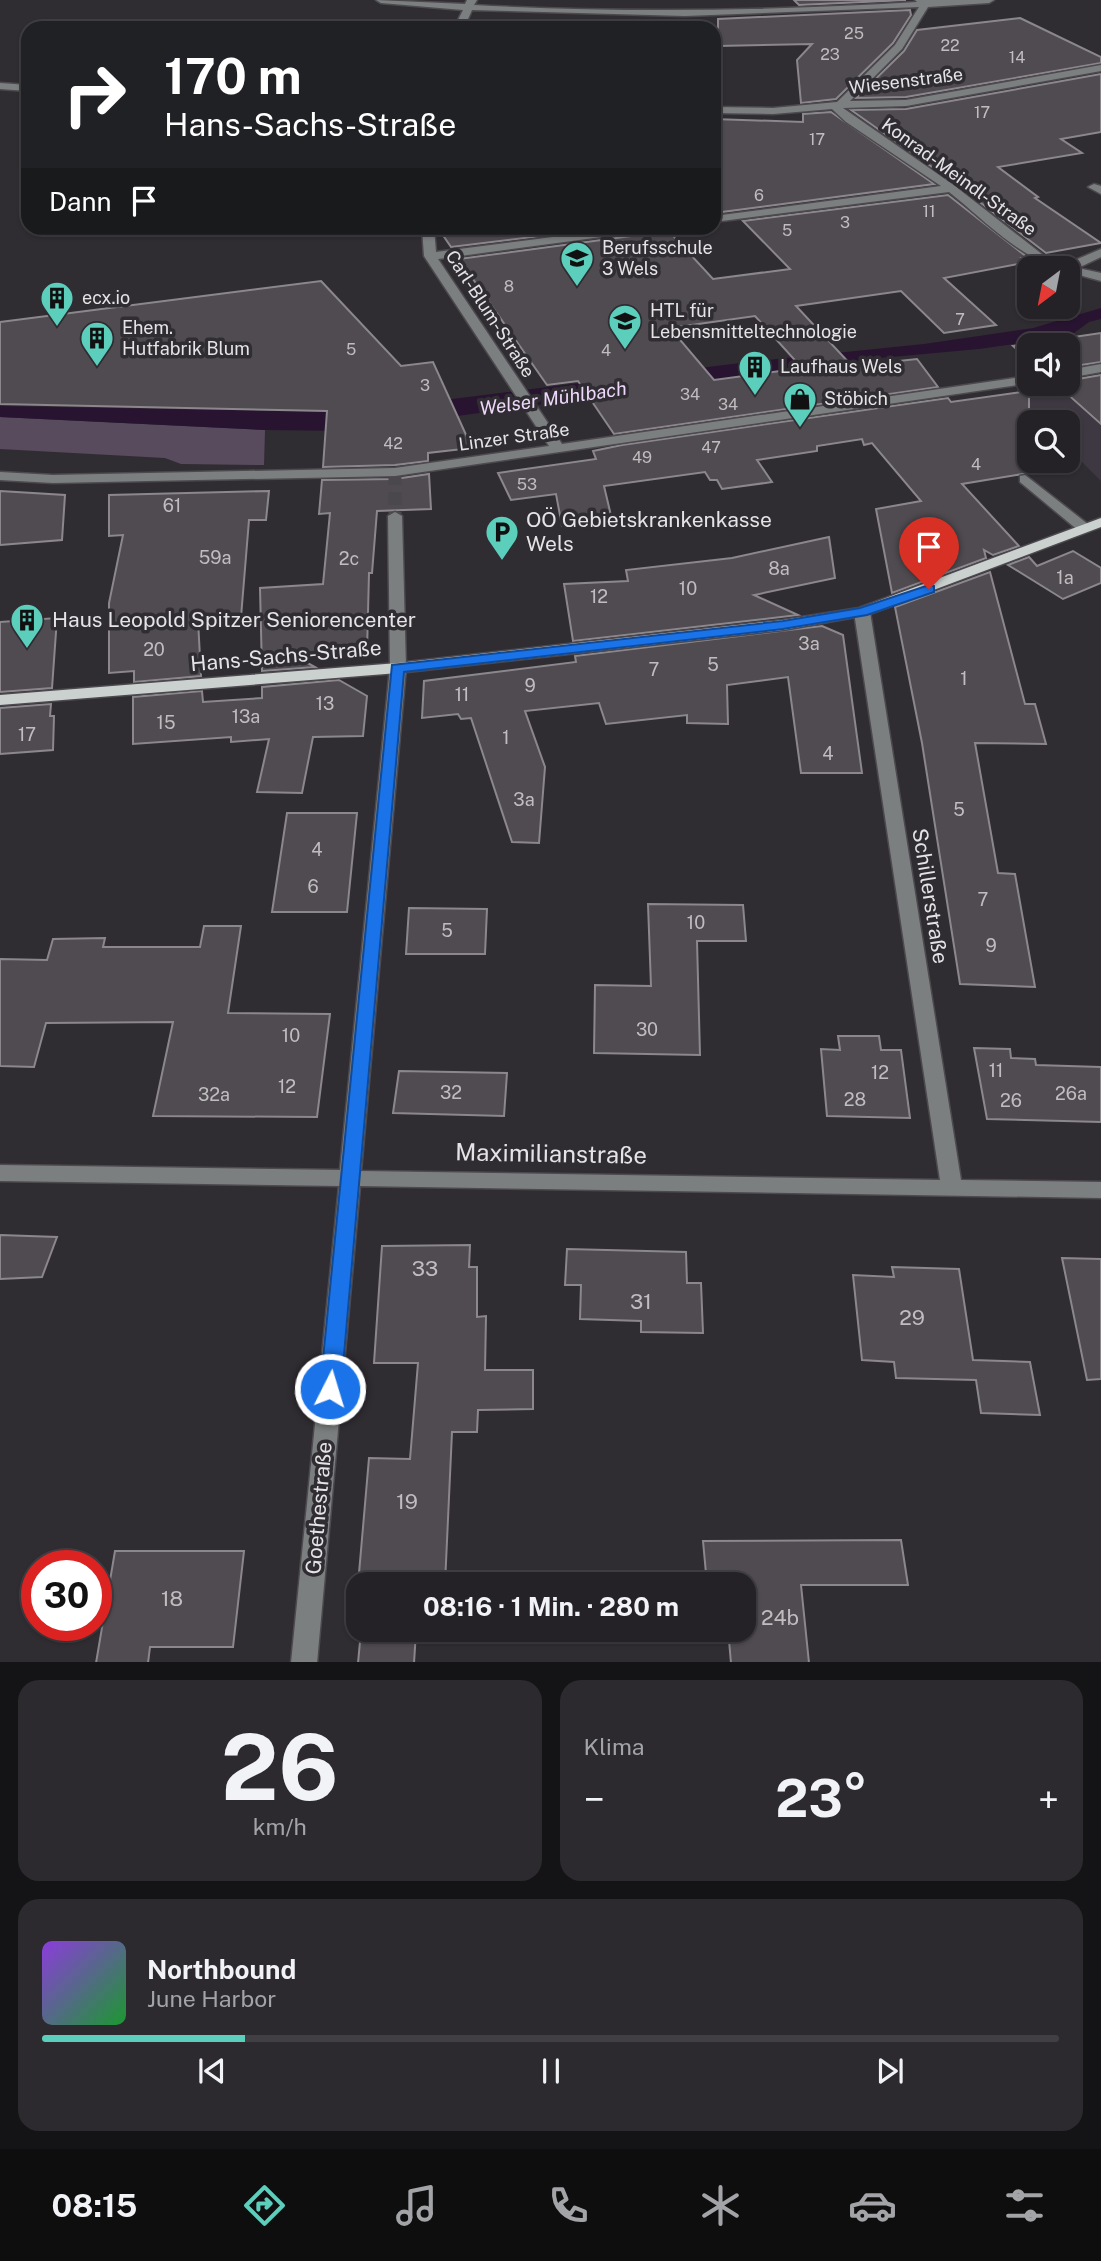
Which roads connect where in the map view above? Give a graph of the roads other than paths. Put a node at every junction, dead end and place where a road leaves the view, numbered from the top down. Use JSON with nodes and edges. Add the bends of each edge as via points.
{"nodes":[{"id":1,"x":381,"y":0,"type":"edge"},
{"id":2,"x":989,"y":0,"type":"edge"},
{"id":3,"x":923,"y":2,"type":"edge"},
{"id":4,"x":470,"y":5,"type":"edge"},
{"id":5,"x":462,"y":21,"type":"edge"},
{"id":6,"x":1101,"y":68,"type":"edge"},
{"id":7,"x":0,"y":86,"type":"edge"},
{"id":8,"x":21,"y":88,"type":"edge"},
{"id":9,"x":837,"y":108,"type":"junction"},
{"id":10,"x":721,"y":110,"type":"edge"},
{"id":11,"x":951,"y":188,"type":"junction"},
{"id":12,"x":721,"y":218,"type":"edge"},
{"id":13,"x":428,"y":235,"type":"edge"},
{"id":14,"x":592,"y":235,"type":"edge"},
{"id":15,"x":1101,"y":253,"type":"edge"},
{"id":16,"x":430,"y":256,"type":"junction"},
{"id":17,"x":1038,"y":256,"type":"edge"},
{"id":18,"x":1080,"y":262,"type":"edge"},
{"id":19,"x":1080,"y":271,"type":"edge"},
{"id":20,"x":1101,"y":277,"type":"edge"},
{"id":21,"x":1101,"y":368,"type":"edge"},
{"id":22,"x":1080,"y":371,"type":"edge"},
{"id":23,"x":1017,"y":382,"type":"edge"},
{"id":24,"x":559,"y":450,"type":"junction"},
{"id":25,"x":0,"y":477,"type":"edge"},
{"id":26,"x":1025,"y":478,"type":"dead end"},
{"id":27,"x":395,"y":516,"type":"tunnel mouth"},
{"id":28,"x":1101,"y":522,"type":"edge"},
{"id":29,"x":1084,"y":528,"type":"junction"},
{"id":30,"x":862,"y":612,"type":"junction"},
{"id":31,"x":398,"y":668,"type":"junction"},
{"id":32,"x":0,"y":700,"type":"edge"},
{"id":33,"x":0,"y":1173,"type":"edge"},
{"id":34,"x":351,"y":1177,"type":"junction"},
{"id":35,"x":952,"y":1187,"type":"junction"},
{"id":36,"x":1101,"y":1190,"type":"edge"},
{"id":37,"x":304,"y":1662,"type":"edge"}],
"edges":[{"from":1,"to":4,"type":"street"},
{"from":2,"to":3,"type":"street"},
{"from":3,"to":4,"type":"street","via":[[648,13]]},
{"from":3,"to":9,"type":"street","via":[[920,16],[888,58]]},
{"from":4,"to":5,"type":"street"},
{"from":6,"to":9,"type":"street","name":"Wiesenstraße","via":[[906,103]]},
{"from":7,"to":8,"type":"street"},
{"from":9,"to":10,"type":"street","name":"Wiesenstraße"},
{"from":9,"to":11,"type":"street","name":"Konrad-Meindl-Straße"},
{"from":11,"to":12,"type":"street"},
{"from":11,"to":17,"type":"street","name":"Konrad-Meindl-Straße"},
{"from":13,"to":16,"type":"street","name":"Carl-Blum-Straße"},
{"from":14,"to":16,"type":"street"},
{"from":15,"to":18,"type":"street"},
{"from":16,"to":24,"type":"street","name":"Carl-Blum-Straße"},
{"from":19,"to":20,"type":"street","name":"Konrad-Meindl-Straße"},
{"from":21,"to":22,"type":"street"},
{"from":23,"to":24,"type":"street","name":"Linzer Straße"},
{"from":24,"to":25,"type":"street","name":"Linzer Straße","via":[[396,472],[53,480]]},
{"from":26,"to":29,"type":"street"},
{"from":27,"to":31,"type":"street","name":"Goethestraße"},
{"from":28,"to":29,"type":"main road","name":"Hans-Sachs-Straße"},
{"from":29,"to":30,"type":"main road","name":"Hans-Sachs-Straße"},
{"from":30,"to":31,"type":"main road","name":"Hans-Sachs-Straße"},
{"from":30,"to":35,"type":"street","name":"Schillerstraße"},
{"from":31,"to":32,"type":"main road","name":"Hans-Sachs-Straße"},
{"from":31,"to":34,"type":"street","name":"Goethestraße"},
{"from":33,"to":34,"type":"street","name":"Maximilianstraße"},
{"from":34,"to":35,"type":"street","name":"Maximilianstraße"},
{"from":34,"to":37,"type":"street","name":"Goethestraße"},
{"from":35,"to":36,"type":"street","name":"Maximilianstraße"}]}
